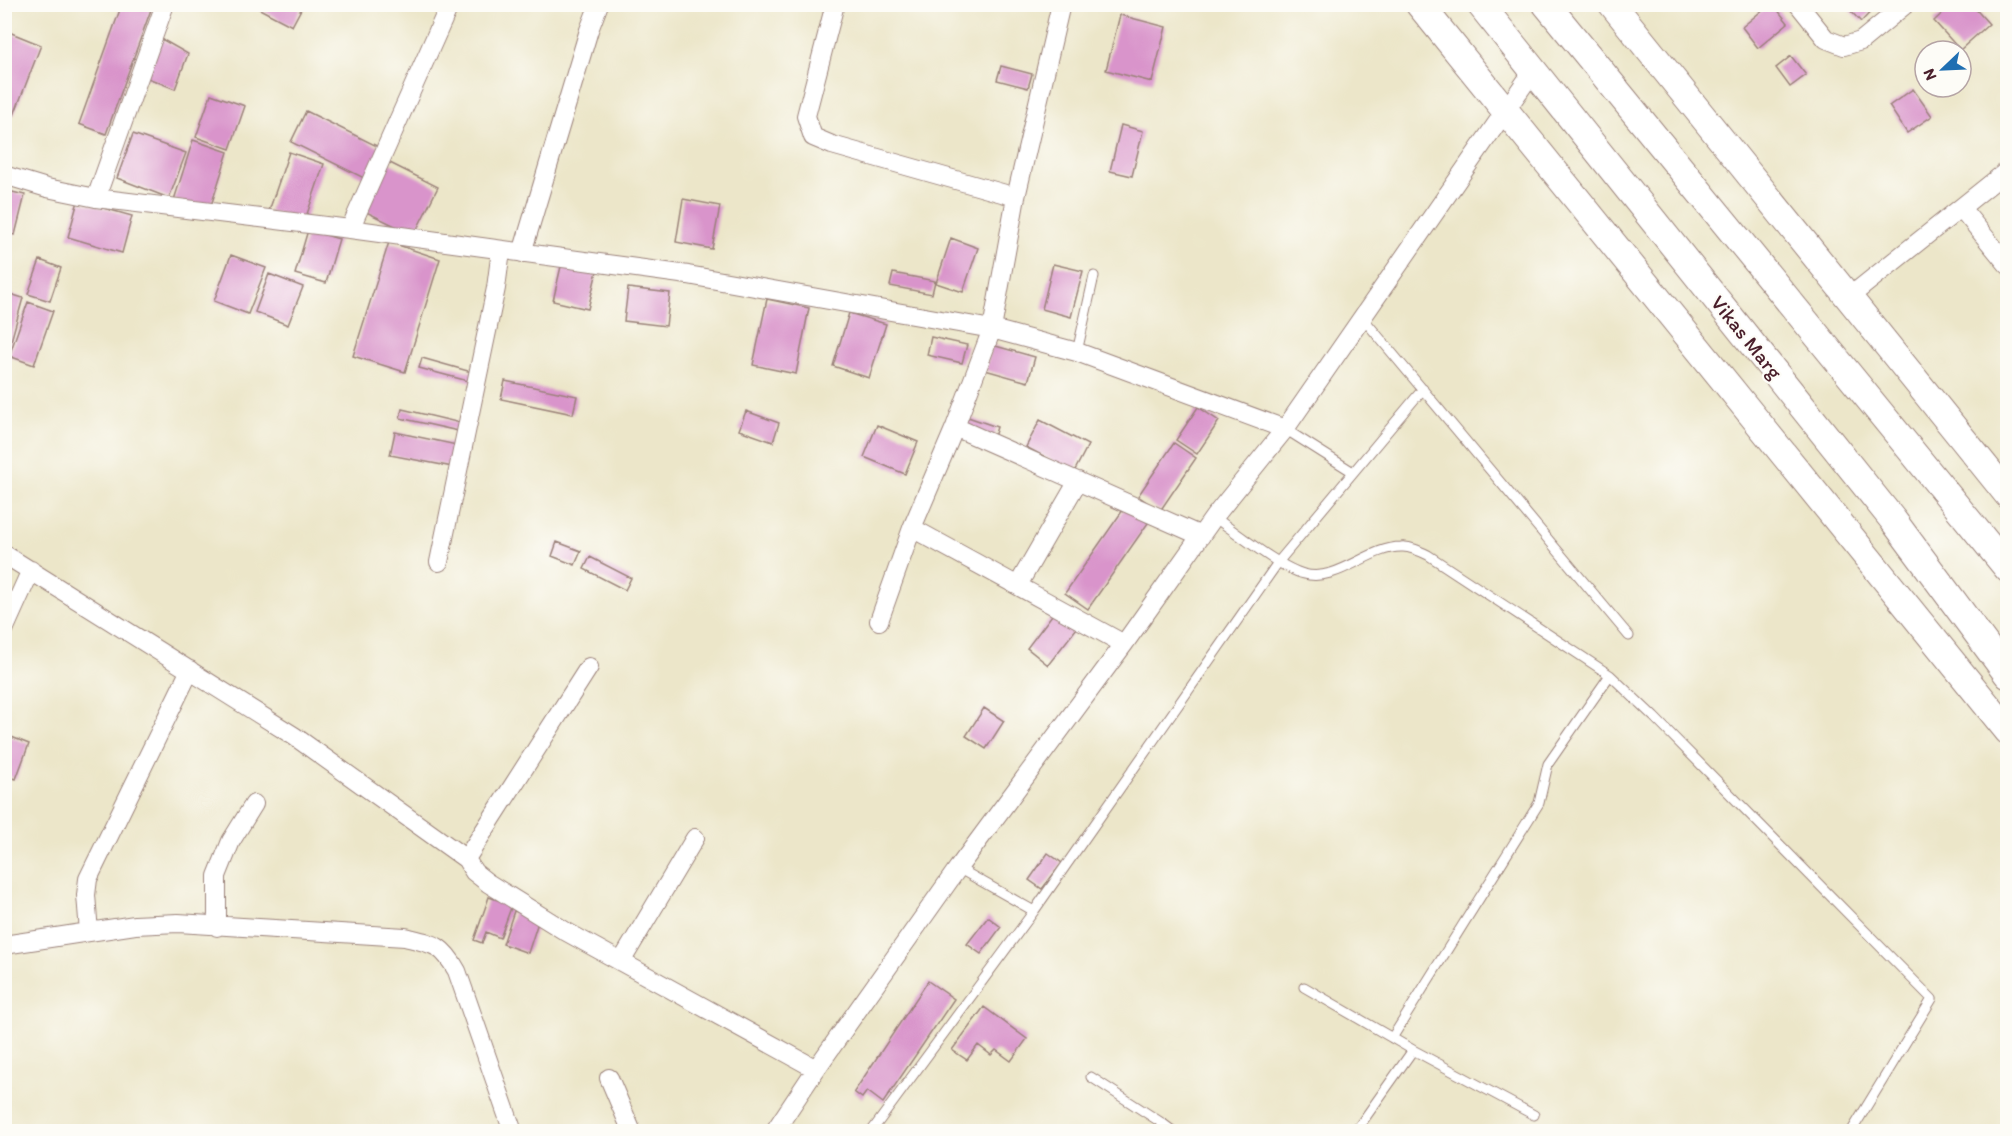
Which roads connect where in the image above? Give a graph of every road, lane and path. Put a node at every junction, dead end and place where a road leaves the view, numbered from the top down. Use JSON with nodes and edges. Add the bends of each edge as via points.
{"nodes":[{"id":1,"x":165,"y":4,"type":"edge"},
{"id":2,"x":450,"y":4,"type":"edge"},
{"id":3,"x":599,"y":4,"type":"edge"},
{"id":4,"x":835,"y":4,"type":"edge"},
{"id":5,"x":1061,"y":4,"type":"edge"},
{"id":6,"x":1419,"y":4,"type":"edge"},
{"id":7,"x":1480,"y":4,"type":"edge"},
{"id":8,"x":1546,"y":4,"type":"edge"},
{"id":9,"x":1612,"y":4,"type":"edge"},
{"id":10,"x":1798,"y":4,"type":"edge"},
{"id":11,"x":1906,"y":4,"type":"edge"},
{"id":12,"x":1533,"y":71,"type":"junction"},
{"id":13,"x":1505,"y":110,"type":"junction"},
{"id":14,"x":2007,"y":170,"type":"edge"},
{"id":15,"x":4,"y":175,"type":"edge"},
{"id":16,"x":1016,"y":197,"type":"junction"},
{"id":17,"x":96,"y":198,"type":"junction"},
{"id":18,"x":1960,"y":207,"type":"junction"},
{"id":19,"x":350,"y":229,"type":"junction"},
{"id":20,"x":501,"y":250,"type":"junction"},
{"id":21,"x":522,"y":253,"type":"junction"},
{"id":22,"x":2007,"y":265,"type":"edge"},
{"id":23,"x":1094,"y":276,"type":"dead end"},
{"id":24,"x":1848,"y":298,"type":"junction"},
{"id":25,"x":1362,"y":317,"type":"junction"},
{"id":26,"x":992,"y":329,"type":"junction"},
{"id":27,"x":1077,"y":352,"type":"junction"},
{"id":28,"x":1423,"y":389,"type":"junction"},
{"id":29,"x":955,"y":427,"type":"junction"},
{"id":30,"x":1285,"y":429,"type":"junction"},
{"id":31,"x":1353,"y":472,"type":"junction"},
{"id":32,"x":1078,"y":482,"type":"junction"},
{"id":33,"x":2007,"y":495,"type":"edge"},
{"id":34,"x":1214,"y":517,"type":"junction"},
{"id":35,"x":912,"y":528,"type":"junction"},
{"id":36,"x":1201,"y":536,"type":"junction"},
{"id":37,"x":4,"y":554,"type":"edge"},
{"id":38,"x":1279,"y":561,"type":"junction"},
{"id":39,"x":439,"y":562,"type":"dead end"},
{"id":40,"x":2007,"y":569,"type":"edge"},
{"id":41,"x":31,"y":570,"type":"junction"},
{"id":42,"x":1018,"y":585,"type":"junction"},
{"id":43,"x":879,"y":621,"type":"dead end"},
{"id":44,"x":4,"y":630,"type":"edge"},
{"id":45,"x":1629,"y":636,"type":"dead end"},
{"id":46,"x":1124,"y":644,"type":"junction"},
{"id":47,"x":589,"y":667,"type":"dead end"},
{"id":48,"x":190,"y":670,"type":"junction"},
{"id":49,"x":1610,"y":675,"type":"junction"},
{"id":50,"x":2007,"y":675,"type":"edge"},
{"id":51,"x":2007,"y":731,"type":"edge"},
{"id":52,"x":254,"y":804,"type":"dead end"},
{"id":53,"x":695,"y":838,"type":"dead end"},
{"id":54,"x":466,"y":860,"type":"junction"},
{"id":55,"x":958,"y":868,"type":"junction"},
{"id":56,"x":1034,"y":911,"type":"junction"},
{"id":57,"x":217,"y":927,"type":"junction"},
{"id":58,"x":89,"y":932,"type":"junction"},
{"id":59,"x":4,"y":945,"type":"edge"},
{"id":60,"x":621,"y":963,"type":"junction"},
{"id":61,"x":1304,"y":987,"type":"dead end"},
{"id":62,"x":1392,"y":1038,"type":"junction"},
{"id":63,"x":1413,"y":1050,"type":"junction"},
{"id":64,"x":816,"y":1069,"type":"junction"},
{"id":65,"x":1091,"y":1077,"type":"dead end"},
{"id":66,"x":609,"y":1078,"type":"dead end"},
{"id":67,"x":1534,"y":1115,"type":"dead end"},
{"id":68,"x":1161,"y":1127,"type":"edge"},
{"id":69,"x":513,"y":1131,"type":"edge"},
{"id":70,"x":632,"y":1131,"type":"edge"},
{"id":71,"x":774,"y":1131,"type":"edge"},
{"id":72,"x":871,"y":1131,"type":"edge"},
{"id":73,"x":1174,"y":1131,"type":"edge"},
{"id":74,"x":1354,"y":1131,"type":"edge"},
{"id":75,"x":1851,"y":1131,"type":"edge"}],
"edges":[{"from":1,"to":17,"type":"street"},
{"from":2,"to":19,"type":"street"},
{"from":3,"to":21,"type":"street"},
{"from":4,"to":16,"type":"street","via":[[806,116],[813,137]]},
{"from":5,"to":16,"type":"street"},
{"from":6,"to":13,"type":"main road"},
{"from":7,"to":12,"type":"main road","name":"Vikas Marg"},
{"from":8,"to":40,"type":"main road"},
{"from":9,"to":24,"type":"main road"},
{"from":10,"to":11,"type":"street","via":[[1826,39],[1844,46],[1862,41]]},
{"from":12,"to":13,"type":"street"},
{"from":12,"to":50,"type":"main road","name":"Vikas Marg","via":[[1893,520]]},
{"from":13,"to":25,"type":"street"},
{"from":13,"to":51,"type":"main road"},
{"from":14,"to":18,"type":"street"},
{"from":15,"to":17,"type":"street"},
{"from":16,"to":26,"type":"street"},
{"from":17,"to":19,"type":"street"},
{"from":18,"to":22,"type":"street"},
{"from":18,"to":24,"type":"street"},
{"from":19,"to":20,"type":"street"},
{"from":20,"to":21,"type":"street"},
{"from":20,"to":39,"type":"street"},
{"from":21,"to":26,"type":"street","via":[[688,275]]},
{"from":23,"to":27,"type":"lane"},
{"from":24,"to":33,"type":"main road"},
{"from":25,"to":28,"type":"lane"},
{"from":25,"to":30,"type":"street"},
{"from":26,"to":27,"type":"street"},
{"from":26,"to":29,"type":"street"},
{"from":27,"to":30,"type":"street"},
{"from":28,"to":31,"type":"lane"},
{"from":28,"to":45,"type":"lane"},
{"from":29,"to":32,"type":"street"},
{"from":29,"to":35,"type":"street"},
{"from":30,"to":31,"type":"lane"},
{"from":30,"to":34,"type":"street"},
{"from":31,"to":38,"type":"lane"},
{"from":32,"to":36,"type":"street"},
{"from":32,"to":42,"type":"street"},
{"from":34,"to":36,"type":"street"},
{"from":34,"to":38,"type":"lane"},
{"from":35,"to":42,"type":"street"},
{"from":35,"to":43,"type":"street"},
{"from":36,"to":46,"type":"street"},
{"from":37,"to":41,"type":"street"},
{"from":38,"to":49,"type":"lane","via":[[1304,574],[1319,575],[1383,551],[1401,546],[1412,548]]},
{"from":38,"to":56,"type":"lane"},
{"from":41,"to":44,"type":"street"},
{"from":41,"to":48,"type":"street"},
{"from":42,"to":46,"type":"street"},
{"from":46,"to":55,"type":"street"},
{"from":47,"to":54,"type":"street"},
{"from":48,"to":54,"type":"street","via":[[294,736]]},
{"from":48,"to":58,"type":"street","via":[[88,879]]},
{"from":49,"to":62,"type":"lane","via":[[1548,764],[1539,803]]},
{"from":49,"to":75,"type":"lane","via":[[1932,999]]},
{"from":52,"to":57,"type":"street","via":[[231,841],[217,876]]},
{"from":53,"to":60,"type":"street"},
{"from":54,"to":60,"type":"street","via":[[488,883]]},
{"from":55,"to":56,"type":"lane"},
{"from":55,"to":64,"type":"street"},
{"from":56,"to":72,"type":"lane"},
{"from":57,"to":58,"type":"street","via":[[146,924]]},
{"from":57,"to":69,"type":"street","via":[[405,937],[435,945],[448,955],[457,971]]},
{"from":58,"to":59,"type":"street"},
{"from":60,"to":64,"type":"street"},
{"from":61,"to":62,"type":"lane"},
{"from":62,"to":63,"type":"lane"},
{"from":63,"to":67,"type":"lane"},
{"from":63,"to":74,"type":"lane"},
{"from":64,"to":71,"type":"street"},
{"from":65,"to":68,"type":"lane"},
{"from":66,"to":70,"type":"street"},
{"from":68,"to":73,"type":"lane"}]}
